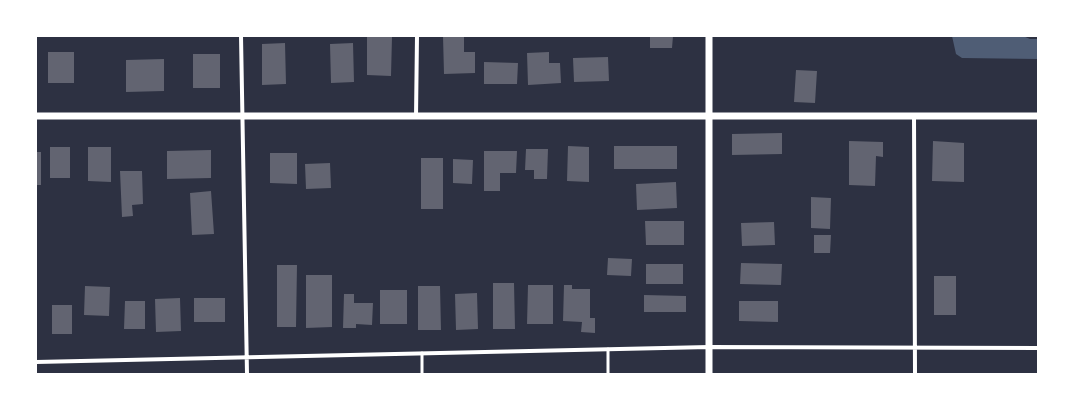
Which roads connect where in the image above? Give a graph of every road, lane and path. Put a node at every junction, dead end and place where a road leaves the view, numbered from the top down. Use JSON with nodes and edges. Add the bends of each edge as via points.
{"nodes":[{"id":1,"x":241,"y":36,"type":"edge"},
{"id":2,"x":417,"y":36,"type":"edge"},
{"id":3,"x":709,"y":36,"type":"edge"},
{"id":4,"x":36,"y":116,"type":"edge"},
{"id":5,"x":243,"y":116,"type":"junction"},
{"id":6,"x":709,"y":116,"type":"junction"},
{"id":7,"x":914,"y":116,"type":"junction"},
{"id":8,"x":1038,"y":116,"type":"edge"},
{"id":9,"x":416,"y":117,"type":"junction"},
{"id":10,"x":50,"y":118,"type":"junction"},
{"id":11,"x":36,"y":121,"type":"edge"},
{"id":12,"x":709,"y":347,"type":"junction"},
{"id":13,"x":915,"y":348,"type":"junction"},
{"id":14,"x":1038,"y":348,"type":"edge"},
{"id":15,"x":608,"y":349,"type":"junction"},
{"id":16,"x":422,"y":353,"type":"junction"},
{"id":17,"x":247,"y":356,"type":"junction"},
{"id":18,"x":36,"y":362,"type":"edge"},
{"id":19,"x":247,"y":374,"type":"edge"},
{"id":20,"x":422,"y":374,"type":"edge"},
{"id":21,"x":608,"y":374,"type":"edge"},
{"id":22,"x":709,"y":374,"type":"edge"},
{"id":23,"x":915,"y":374,"type":"edge"}],
"edges":[{"from":1,"to":5,"type":"street"},
{"from":2,"to":9,"type":"street"},
{"from":3,"to":6,"type":"street"},
{"from":4,"to":10,"type":"street"},
{"from":5,"to":9,"type":"street"},
{"from":5,"to":10,"type":"street"},
{"from":5,"to":17,"type":"street"},
{"from":6,"to":7,"type":"street"},
{"from":6,"to":9,"type":"street"},
{"from":6,"to":12,"type":"street"},
{"from":7,"to":8,"type":"street"},
{"from":7,"to":13,"type":"street"},
{"from":10,"to":11,"type":"street"},
{"from":12,"to":13,"type":"street"},
{"from":12,"to":15,"type":"street"},
{"from":12,"to":22,"type":"street"},
{"from":13,"to":14,"type":"street"},
{"from":13,"to":23,"type":"street"},
{"from":15,"to":16,"type":"street"},
{"from":15,"to":21,"type":"lane"},
{"from":16,"to":17,"type":"street"},
{"from":16,"to":20,"type":"lane"},
{"from":17,"to":18,"type":"street"},
{"from":17,"to":19,"type":"street"}]}
